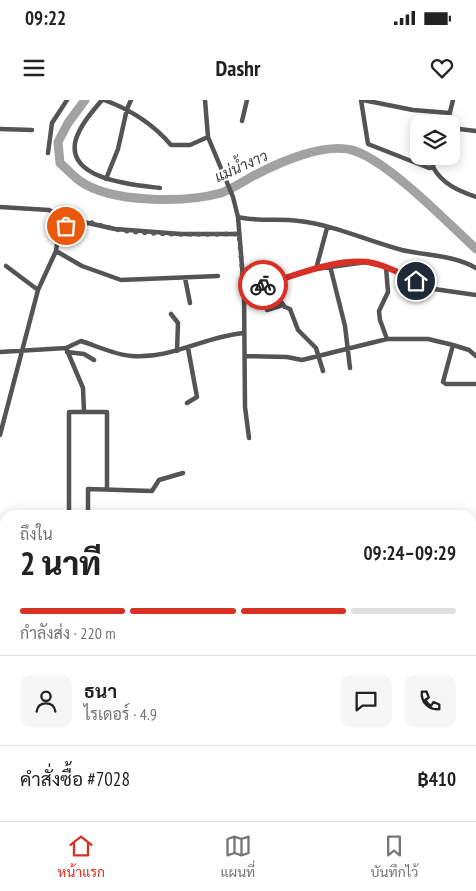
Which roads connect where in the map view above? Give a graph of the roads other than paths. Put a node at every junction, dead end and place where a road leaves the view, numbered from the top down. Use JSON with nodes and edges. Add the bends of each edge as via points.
{"nodes":[{"id":1,"x":67,"y":100,"type":"edge"},
{"id":2,"x":103,"y":100,"type":"edge"},
{"id":3,"x":131,"y":100,"type":"edge"},
{"id":4,"x":205,"y":100,"type":"edge"},
{"id":5,"x":247,"y":100,"type":"edge"},
{"id":6,"x":362,"y":100,"type":"edge"},
{"id":7,"x":452,"y":100,"type":"edge"},
{"id":8,"x":127,"y":109,"type":"junction"},
{"id":9,"x":450,"y":113,"type":"joint"},
{"id":10,"x":242,"y":121,"type":"dead end"},
{"id":11,"x":0,"y":128,"type":"edge"},
{"id":12,"x":460,"y":129,"type":"edge"},
{"id":13,"x":32,"y":130,"type":"dead end"},
{"id":14,"x":476,"y":131,"type":"edge"},
{"id":15,"x":208,"y":137,"type":"junction"},
{"id":16,"x":48,"y":153,"type":"dead end"},
{"id":17,"x":433,"y":167,"type":"joint"},
{"id":18,"x":106,"y":179,"type":"junction"},
{"id":19,"x":160,"y":188,"type":"dead end"},
{"id":20,"x":476,"y":196,"type":"edge"},
{"id":21,"x":0,"y":206,"type":"edge"},
{"id":22,"x":238,"y":217,"type":"junction"},
{"id":23,"x":70,"y":223,"type":"junction"},
{"id":24,"x":327,"y":228,"type":"junction"},
{"id":25,"x":239,"y":234,"type":"junction"},
{"id":26,"x":56,"y":251,"type":"junction"},
{"id":27,"x":6,"y":266,"type":"dead end"},
{"id":28,"x":330,"y":266,"type":"junction"},
{"id":29,"x":386,"y":267,"type":"junction"},
{"id":30,"x":316,"y":268,"type":"junction"},
{"id":31,"x":476,"y":268,"type":"edge"},
{"id":32,"x":218,"y":276,"type":"dead end"},
{"id":33,"x":185,"y":278,"type":"junction"},
{"id":34,"x":267,"y":284,"type":"junction"},
{"id":35,"x":38,"y":290,"type":"junction"},
{"id":36,"x":244,"y":290,"type":"junction"},
{"id":37,"x":476,"y":294,"type":"edge"},
{"id":38,"x":190,"y":303,"type":"dead end"},
{"id":39,"x":283,"y":305,"type":"junction"},
{"id":40,"x":267,"y":310,"type":"dead end"},
{"id":41,"x":171,"y":314,"type":"dead end"},
{"id":42,"x":244,"y":333,"type":"junction"},
{"id":43,"x":387,"y":339,"type":"junction"},
{"id":44,"x":453,"y":345,"type":"junction"},
{"id":45,"x":188,"y":348,"type":"junction"},
{"id":46,"x":66,"y":350,"type":"junction"},
{"id":47,"x":348,"y":350,"type":"junction"},
{"id":48,"x":22,"y":351,"type":"junction"},
{"id":49,"x":177,"y":351,"type":"junction"},
{"id":50,"x":0,"y":352,"type":"edge"},
{"id":51,"x":320,"y":355,"type":"junction"},
{"id":52,"x":245,"y":356,"type":"junction"},
{"id":53,"x":476,"y":356,"type":"edge"},
{"id":54,"x":94,"y":360,"type":"dead end"},
{"id":55,"x":350,"y":368,"type":"dead end"},
{"id":56,"x":324,"y":371,"type":"dead end"},
{"id":57,"x":476,"y":384,"type":"edge"},
{"id":58,"x":187,"y":404,"type":"dead end"},
{"id":59,"x":84,"y":412,"type":"junction"},
{"id":60,"x":0,"y":435,"type":"edge"},
{"id":61,"x":249,"y":438,"type":"dead end"},
{"id":62,"x":183,"y":473,"type":"dead end"},
{"id":63,"x":107,"y":490,"type":"junction"},
{"id":64,"x":69,"y":510,"type":"edge"},
{"id":65,"x":88,"y":510,"type":"edge"}],
"edges":[{"from":1,"to":16,"type":"street","via":[[52,123]]},
{"from":2,"to":8,"type":"street"},
{"from":2,"to":18,"type":"street","via":[[79,132],[75,149],[81,162]]},
{"from":3,"to":8,"type":"street"},
{"from":4,"to":15,"type":"street"},
{"from":5,"to":10,"type":"street"},
{"from":6,"to":9,"type":"street"},
{"from":6,"to":17,"type":"street","via":[[368,144]]},
{"from":7,"to":9,"type":"street"},
{"from":8,"to":15,"type":"street","via":[[158,130],[171,145],[190,146]]},
{"from":8,"to":18,"type":"street","via":[[118,149]]},
{"from":11,"to":13,"type":"street"},
{"from":12,"to":14,"type":"street"},
{"from":15,"to":22,"type":"street"},
{"from":17,"to":20,"type":"street","via":[[446,183]]},
{"from":18,"to":19,"type":"street"},
{"from":21,"to":23,"type":"street","via":[[49,210]]},
{"from":22,"to":24,"type":"street","via":[[300,221]]},
{"from":22,"to":25,"type":"street"},
{"from":23,"to":25,"type":"street","via":[[79,221],[115,229],[181,234]]},
{"from":23,"to":26,"type":"street","via":[[58,237]]},
{"from":24,"to":30,"type":"street"},
{"from":24,"to":31,"type":"street","via":[[402,250],[453,258]]},
{"from":25,"to":36,"type":"street"},
{"from":26,"to":33,"type":"street","via":[[82,266],[117,279]]},
{"from":26,"to":35,"type":"street"},
{"from":27,"to":35,"type":"street"},
{"from":28,"to":29,"type":"street","via":[[366,262]]},
{"from":28,"to":30,"type":"street"},
{"from":28,"to":47,"type":"street"},
{"from":29,"to":37,"type":"street","via":[[434,289]]},
{"from":29,"to":43,"type":"street","via":[[388,292],[379,311]]},
{"from":30,"to":34,"type":"street"},
{"from":32,"to":33,"type":"street"},
{"from":33,"to":38,"type":"street"},
{"from":34,"to":36,"type":"street"},
{"from":34,"to":39,"type":"street"},
{"from":35,"to":48,"type":"street"},
{"from":36,"to":42,"type":"street"},
{"from":39,"to":40,"type":"street"},
{"from":39,"to":51,"type":"street","via":[[290,309],[298,330]]},
{"from":41,"to":49,"type":"street","via":[[178,323]]},
{"from":42,"to":45,"type":"street","via":[[210,339]]},
{"from":42,"to":52,"type":"street"},
{"from":43,"to":44,"type":"street","via":[[428,339]]},
{"from":43,"to":47,"type":"street"},
{"from":44,"to":53,"type":"street"},
{"from":44,"to":57,"type":"street","via":[[443,382]]},
{"from":45,"to":49,"type":"street"},
{"from":45,"to":58,"type":"street","via":[[197,397]]},
{"from":46,"to":48,"type":"street"},
{"from":46,"to":49,"type":"street","via":[[81,341],[130,356]]},
{"from":46,"to":54,"type":"street"},
{"from":46,"to":59,"type":"street","via":[[82,388]]},
{"from":47,"to":51,"type":"street"},
{"from":47,"to":55,"type":"street"},
{"from":48,"to":50,"type":"street"},
{"from":48,"to":60,"type":"street"},
{"from":51,"to":52,"type":"street","via":[[302,360]]},
{"from":51,"to":56,"type":"street"},
{"from":52,"to":61,"type":"street"},
{"from":59,"to":63,"type":"street","via":[[107,412]]},
{"from":59,"to":64,"type":"street","via":[[69,412]]},
{"from":62,"to":63,"type":"street","via":[[159,480],[152,491]]},
{"from":63,"to":65,"type":"street","via":[[88,489]]}]}
